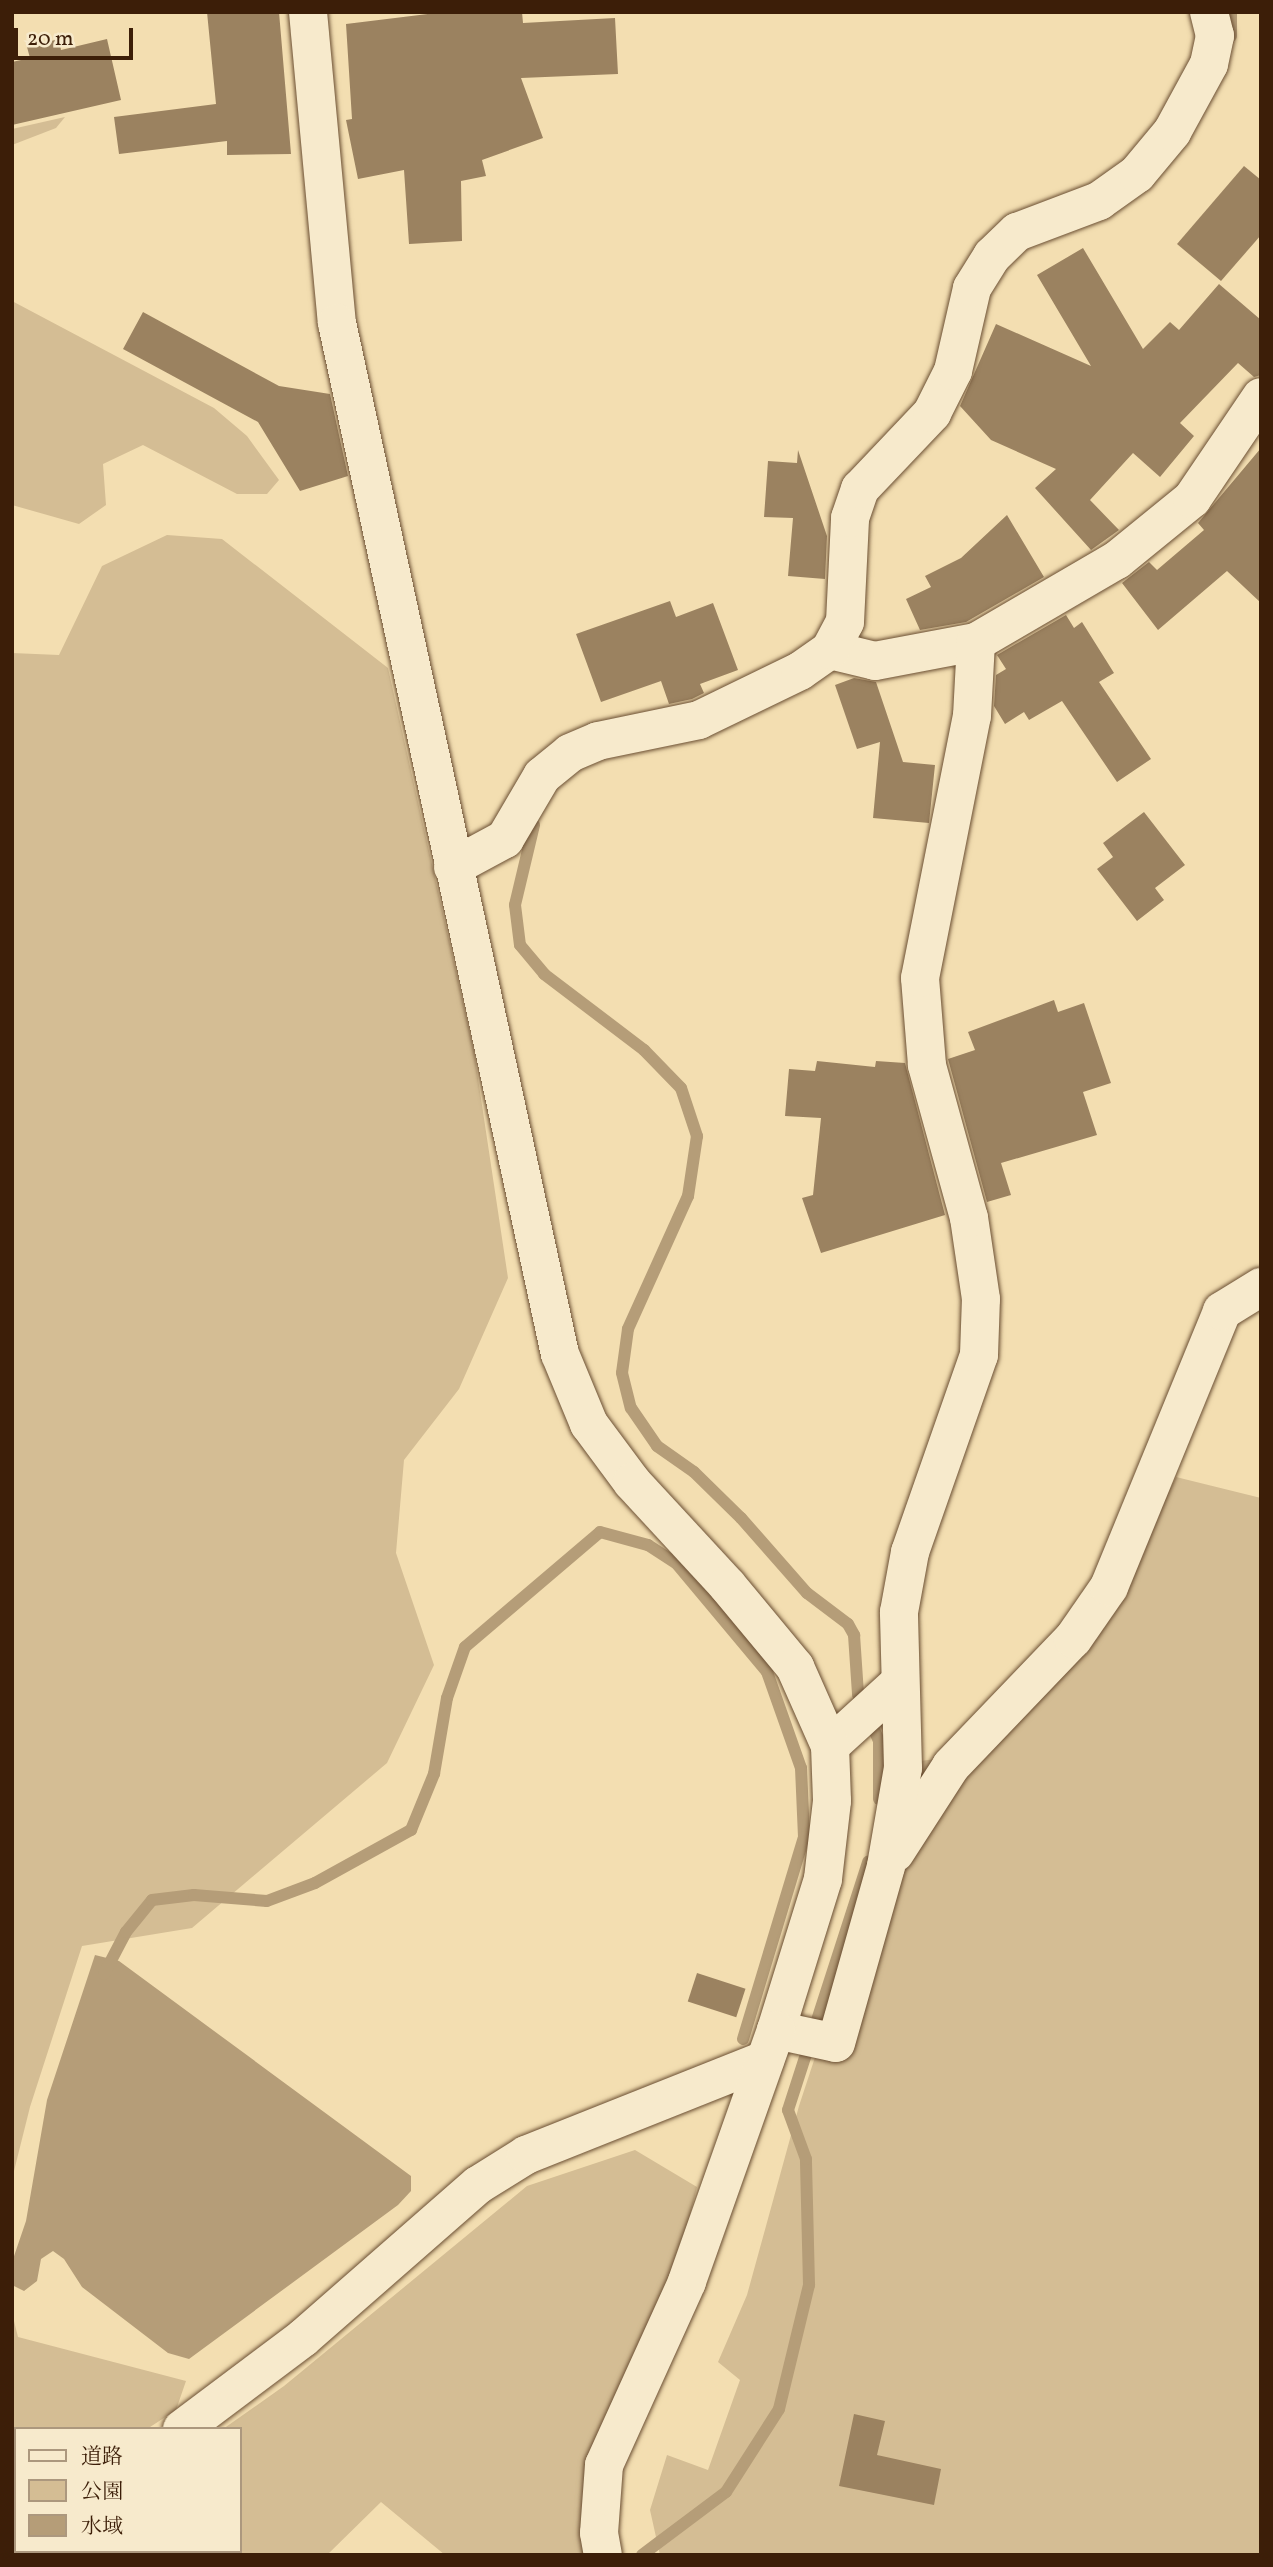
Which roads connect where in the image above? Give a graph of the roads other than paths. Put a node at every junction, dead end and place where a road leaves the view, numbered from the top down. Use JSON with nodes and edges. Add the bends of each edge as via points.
{"nodes":[{"id":1,"x":308,"y":12,"type":"edge"},
{"id":2,"x":1209,"y":12,"type":"edge"},
{"id":3,"x":1261,"y":397,"type":"edge"},
{"id":4,"x":976,"y":642,"type":"junction"},
{"id":5,"x":841,"y":653,"type":"junction"},
{"id":6,"x":453,"y":867,"type":"junction"},
{"id":7,"x":1261,"y":1287,"type":"edge"},
{"id":8,"x":878,"y":1704,"type":"junction"},
{"id":9,"x":830,"y":1746,"type":"junction"},
{"id":10,"x":886,"y":1866,"type":"junction"},
{"id":11,"x":791,"y":2041,"type":"junction"},
{"id":12,"x":185,"y":2427,"type":"edge"},
{"id":13,"x":603,"y":2555,"type":"edge"}],
"edges":[{"from":1,"to":6,"type":"street","via":[[337,323]]},
{"from":2,"to":5,"type":"street","via":[[1215,36],[1209,64],[1172,132],[1137,174],[1099,201],[1017,232],[992,256],[972,288],[953,370],[932,413],[860,489],[850,518]]},
{"from":3,"to":4,"type":"street","via":[[1192,499],[1117,560]]},
{"from":4,"to":5,"type":"street","via":[[894,659]]},
{"from":4,"to":8,"type":"street","via":[[972,716],[920,978],[927,1065],[969,1218],[981,1299],[979,1355],[910,1552]]},
{"from":5,"to":6,"type":"street","via":[[699,720],[598,741],[570,753],[542,776],[505,839]]},
{"from":6,"to":9,"type":"street","via":[[560,1354],[589,1424],[632,1482],[727,1584],[795,1667]]},
{"from":7,"to":10,"type":"street","via":[[1222,1311],[1109,1587],[1073,1639],[951,1766]]},
{"from":8,"to":9,"type":"street"},
{"from":8,"to":10,"type":"street","via":[[903,1768]]},
{"from":9,"to":11,"type":"street","via":[[832,1801],[822,1880]]},
{"from":10,"to":11,"type":"street","via":[[836,2043]]},
{"from":11,"to":12,"type":"street","via":[[526,2155],[478,2185],[303,2338]]},
{"from":11,"to":13,"type":"street","via":[[604,2465],[599,2533]]}]}
